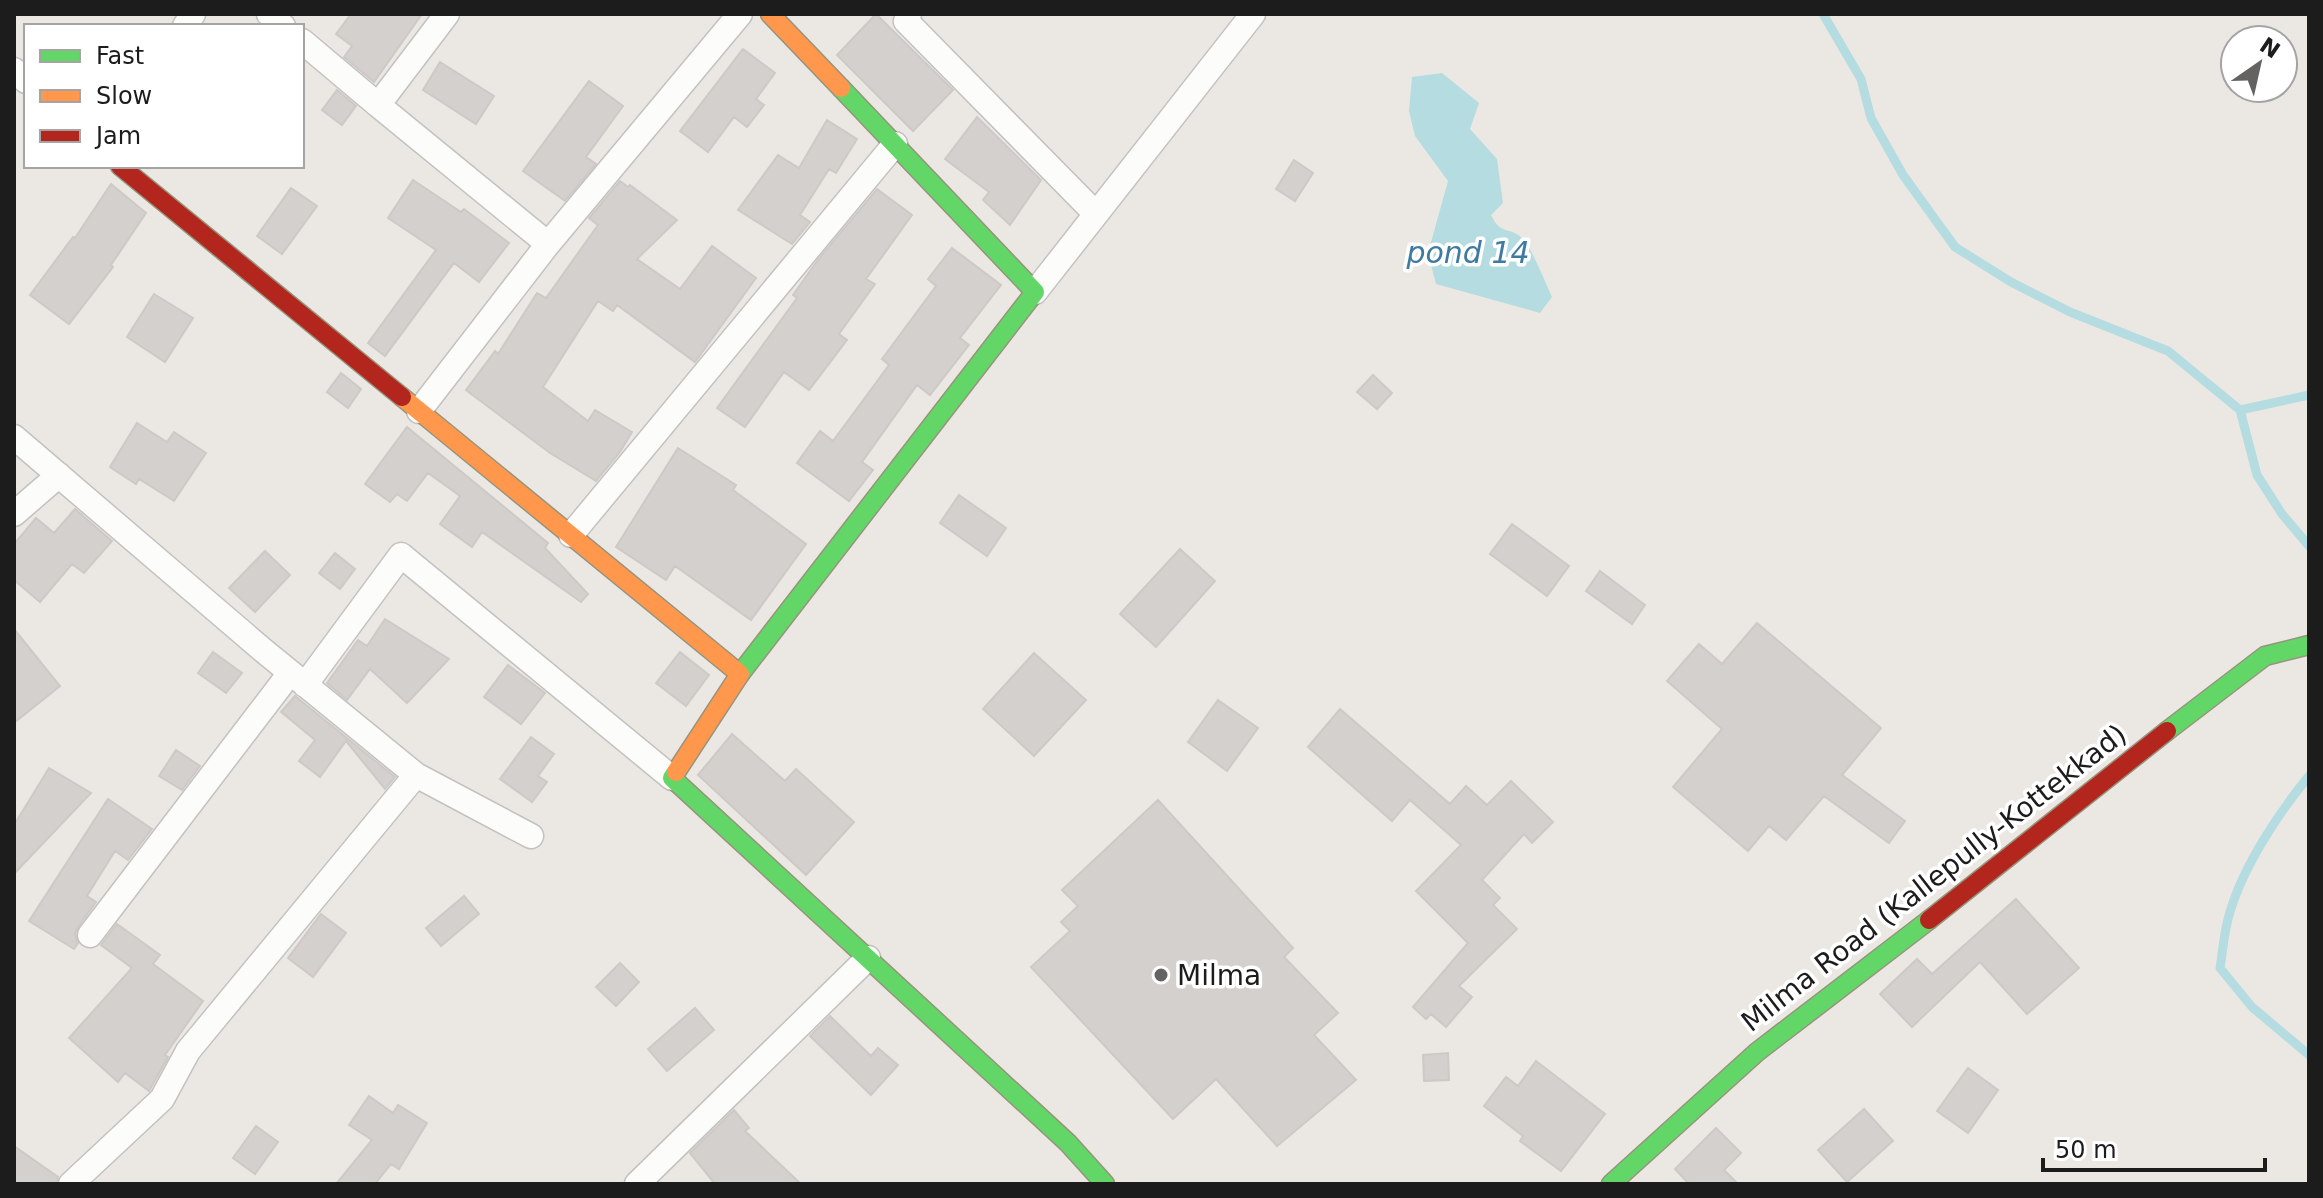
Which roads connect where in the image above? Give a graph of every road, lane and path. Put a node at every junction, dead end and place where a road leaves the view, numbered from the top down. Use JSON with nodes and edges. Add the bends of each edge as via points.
{"nodes":[{"id":1,"x":447,"y":14,"type":"edge"},
{"id":2,"x":740,"y":14,"type":"edge"},
{"id":3,"x":770,"y":14,"type":"edge"},
{"id":4,"x":909,"y":14,"type":"edge"},
{"id":5,"x":1253,"y":14,"type":"edge"},
{"id":6,"x":304,"y":43,"type":"edge"},
{"id":7,"x":378,"y":105,"type":"junction"},
{"id":8,"x":895,"y":144,"type":"junction"},
{"id":9,"x":122,"y":168,"type":"edge"},
{"id":10,"x":1096,"y":214,"type":"junction"},
{"id":11,"x":548,"y":244,"type":"junction"},
{"id":12,"x":1035,"y":292,"type":"junction"},
{"id":13,"x":419,"y":411,"type":"junction"},
{"id":14,"x":14,"y":437,"type":"edge"},
{"id":15,"x":59,"y":475,"type":"junction"},
{"id":16,"x":14,"y":514,"type":"edge"},
{"id":17,"x":571,"y":535,"type":"junction"},
{"id":18,"x":2309,"y":645,"type":"edge"},
{"id":19,"x":740,"y":674,"type":"junction"},
{"id":20,"x":298,"y":679,"type":"junction"},
{"id":21,"x":416,"y":775,"type":"junction"},
{"id":22,"x":672,"y":778,"type":"junction"},
{"id":23,"x":531,"y":836,"type":"dead end"},
{"id":24,"x":90,"y":935,"type":"dead end"},
{"id":25,"x":868,"y":958,"type":"junction"},
{"id":26,"x":1090,"y":1179,"type":"edge"},
{"id":27,"x":71,"y":1184,"type":"edge"},
{"id":28,"x":637,"y":1184,"type":"edge"},
{"id":29,"x":1611,"y":1184,"type":"edge"}],
"edges":[{"from":1,"to":7,"type":"street"},
{"from":2,"to":11,"type":"street"},
{"from":3,"to":8,"type":"street"},
{"from":4,"to":10,"type":"street","via":[[906,21]]},
{"from":5,"to":10,"type":"street"},
{"from":6,"to":7,"type":"street"},
{"from":7,"to":11,"type":"street"},
{"from":8,"to":12,"type":"street"},
{"from":8,"to":17,"type":"street"},
{"from":9,"to":13,"type":"street"},
{"from":10,"to":12,"type":"street"},
{"from":11,"to":13,"type":"street"},
{"from":12,"to":19,"type":"street"},
{"from":13,"to":17,"type":"street"},
{"from":14,"to":15,"type":"street"},
{"from":15,"to":16,"type":"street"},
{"from":15,"to":20,"type":"street"},
{"from":17,"to":19,"type":"street"},
{"from":18,"to":29,"type":"street","name":"Milma Road (Kallepully-Kottekkad)","via":[[2265,656],[2176,723],[1757,1052]]},
{"from":19,"to":22,"type":"street"},
{"from":20,"to":21,"type":"street"},
{"from":20,"to":22,"type":"street","via":[[401,555]]},
{"from":20,"to":24,"type":"street"},
{"from":21,"to":23,"type":"street"},
{"from":21,"to":27,"type":"street","via":[[188,1051],[162,1099]]},
{"from":22,"to":25,"type":"street"},
{"from":25,"to":26,"type":"street","via":[[1068,1143]]},
{"from":25,"to":28,"type":"street"}]}
